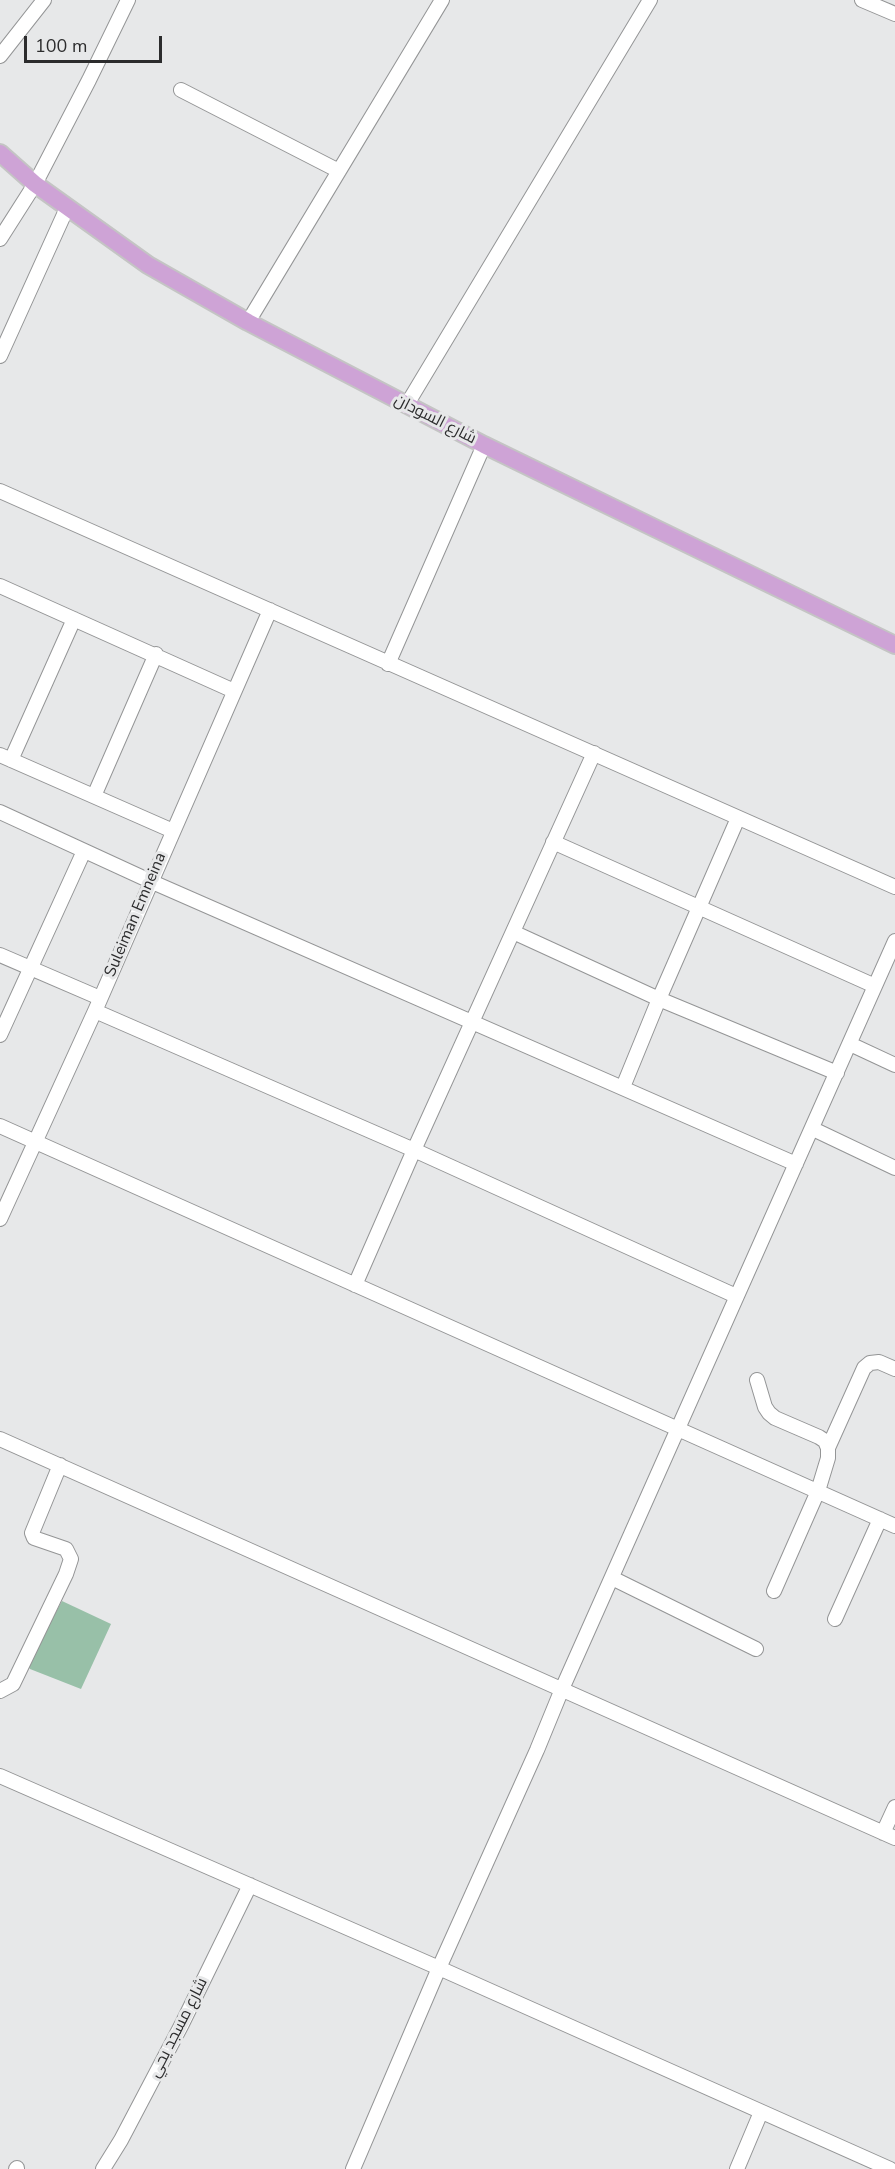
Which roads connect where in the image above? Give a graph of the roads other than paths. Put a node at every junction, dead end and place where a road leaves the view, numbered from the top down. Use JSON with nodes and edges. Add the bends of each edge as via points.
{"nodes":[{"id":1,"x":44,"y":0,"type":"edge"},
{"id":2,"x":128,"y":0,"type":"edge"},
{"id":3,"x":442,"y":0,"type":"edge"},
{"id":4,"x":650,"y":0,"type":"edge"},
{"id":5,"x":862,"y":0,"type":"edge"},
{"id":6,"x":895,"y":14,"type":"edge"},
{"id":7,"x":0,"y":56,"type":"edge"},
{"id":8,"x":181,"y":90,"type":"dead end"},
{"id":9,"x":0,"y":153,"type":"edge"},
{"id":10,"x":339,"y":171,"type":"junction"},
{"id":11,"x":35,"y":184,"type":"junction"},
{"id":12,"x":67,"y":208,"type":"junction"},
{"id":13,"x":0,"y":239,"type":"edge"},
{"id":14,"x":248,"y":322,"type":"junction"},
{"id":15,"x":0,"y":356,"type":"edge"},
{"id":16,"x":406,"y":406,"type":"junction"},
{"id":17,"x":484,"y":445,"type":"junction"},
{"id":18,"x":0,"y":491,"type":"edge"},
{"id":19,"x":0,"y":586,"type":"edge"},
{"id":20,"x":270,"y":610,"type":"junction"},
{"id":21,"x":74,"y":619,"type":"junction"},
{"id":22,"x":895,"y":645,"type":"edge"},
{"id":23,"x":156,"y":654,"type":"junction"},
{"id":24,"x":388,"y":664,"type":"junction"},
{"id":25,"x":234,"y":691,"type":"junction"},
{"id":26,"x":594,"y":753,"type":"junction"},
{"id":27,"x":5,"y":758,"type":"edge"},
{"id":28,"x":94,"y":796,"type":"junction"},
{"id":29,"x":0,"y":812,"type":"edge"},
{"id":30,"x":738,"y":818,"type":"junction"},
{"id":31,"x":173,"y":831,"type":"junction"},
{"id":32,"x":553,"y":842,"type":"junction"},
{"id":33,"x":84,"y":851,"type":"junction"},
{"id":34,"x":150,"y":881,"type":"junction"},
{"id":35,"x":895,"y":887,"type":"edge"},
{"id":36,"x":699,"y":907,"type":"junction"},
{"id":37,"x":513,"y":932,"type":"junction"},
{"id":38,"x":895,"y":941,"type":"edge"},
{"id":39,"x":0,"y":955,"type":"edge"},
{"id":40,"x":30,"y":968,"type":"junction"},
{"id":41,"x":882,"y":972,"type":"junction"},
{"id":42,"x":895,"y":977,"type":"edge"},
{"id":43,"x":876,"y":986,"type":"junction"},
{"id":44,"x":100,"y":998,"type":"junction"},
{"id":45,"x":659,"y":999,"type":"junction"},
{"id":46,"x":94,"y":1011,"type":"junction"},
{"id":47,"x":471,"y":1022,"type":"junction"},
{"id":48,"x":0,"y":1035,"type":"edge"},
{"id":49,"x":850,"y":1044,"type":"junction"},
{"id":50,"x":895,"y":1065,"type":"edge"},
{"id":51,"x":837,"y":1072,"type":"junction"},
{"id":52,"x":623,"y":1087,"type":"junction"},
{"id":53,"x":0,"y":1126,"type":"edge"},
{"id":54,"x":813,"y":1129,"type":"junction"},
{"id":55,"x":35,"y":1142,"type":"junction"},
{"id":56,"x":414,"y":1150,"type":"junction"},
{"id":57,"x":796,"y":1164,"type":"junction"},
{"id":58,"x":895,"y":1168,"type":"edge"},
{"id":59,"x":0,"y":1219,"type":"edge"},
{"id":60,"x":355,"y":1285,"type":"junction"},
{"id":61,"x":736,"y":1296,"type":"junction"},
{"id":62,"x":895,"y":1369,"type":"edge"},
{"id":63,"x":757,"y":1380,"type":"dead end"},
{"id":64,"x":677,"y":1429,"type":"junction"},
{"id":65,"x":0,"y":1439,"type":"edge"},
{"id":66,"x":828,"y":1448,"type":"junction"},
{"id":67,"x":60,"y":1466,"type":"junction"},
{"id":68,"x":818,"y":1491,"type":"junction"},
{"id":69,"x":880,"y":1519,"type":"junction"},
{"id":70,"x":895,"y":1526,"type":"edge"},
{"id":71,"x":612,"y":1578,"type":"junction"},
{"id":72,"x":774,"y":1591,"type":"dead end"},
{"id":73,"x":835,"y":1619,"type":"dead end"},
{"id":74,"x":756,"y":1649,"type":"dead end"},
{"id":75,"x":562,"y":1689,"type":"junction"},
{"id":76,"x":0,"y":1691,"type":"edge"},
{"id":77,"x":0,"y":1776,"type":"edge"},
{"id":78,"x":895,"y":1807,"type":"edge"},
{"id":79,"x":889,"y":1836,"type":"edge"},
{"id":80,"x":249,"y":1885,"type":"junction"},
{"id":81,"x":439,"y":1968,"type":"junction"},
{"id":82,"x":761,"y":2112,"type":"junction"},
{"id":83,"x":103,"y":2169,"type":"edge"},
{"id":84,"x":353,"y":2169,"type":"edge"},
{"id":85,"x":737,"y":2169,"type":"edge"},
{"id":86,"x":890,"y":2169,"type":"edge"}],
"edges":[{"from":1,"to":7,"type":"street"},
{"from":2,"to":11,"type":"street"},
{"from":3,"to":10,"type":"street"},
{"from":4,"to":16,"type":"street"},
{"from":5,"to":6,"type":"street"},
{"from":8,"to":10,"type":"street"},
{"from":9,"to":11,"type":"main road","name":"شارع السودان"},
{"from":10,"to":14,"type":"street"},
{"from":11,"to":12,"type":"main road","name":"شارع السودان"},
{"from":11,"to":13,"type":"street"},
{"from":12,"to":14,"type":"main road","name":"شارع السودان","via":[[148,265]]},
{"from":12,"to":15,"type":"street"},
{"from":14,"to":16,"type":"main road","name":"شارع السودان"},
{"from":16,"to":17,"type":"main road","name":"شارع السودان"},
{"from":17,"to":22,"type":"main road","name":"شارع السودان"},
{"from":17,"to":24,"type":"street"},
{"from":18,"to":20,"type":"street"},
{"from":19,"to":21,"type":"street"},
{"from":20,"to":24,"type":"street"},
{"from":20,"to":25,"type":"street","name":"Suleiman Emneina"},
{"from":21,"to":23,"type":"street"},
{"from":21,"to":27,"type":"street"},
{"from":23,"to":25,"type":"street"},
{"from":23,"to":28,"type":"street"},
{"from":24,"to":26,"type":"street"},
{"from":25,"to":31,"type":"street","name":"Suleiman Emneina"},
{"from":26,"to":30,"type":"street"},
{"from":26,"to":32,"type":"street"},
{"from":27,"to":28,"type":"street"},
{"from":28,"to":31,"type":"street"},
{"from":29,"to":33,"type":"street"},
{"from":30,"to":35,"type":"street"},
{"from":30,"to":36,"type":"street"},
{"from":31,"to":34,"type":"street","name":"Suleiman Emneina"},
{"from":32,"to":36,"type":"street"},
{"from":32,"to":37,"type":"street"},
{"from":33,"to":34,"type":"street"},
{"from":33,"to":40,"type":"street"},
{"from":34,"to":44,"type":"street","name":"Suleiman Emneina"},
{"from":34,"to":47,"type":"street"},
{"from":36,"to":43,"type":"street"},
{"from":36,"to":45,"type":"street"},
{"from":37,"to":45,"type":"street"},
{"from":37,"to":47,"type":"street"},
{"from":38,"to":41,"type":"street"},
{"from":39,"to":40,"type":"street"},
{"from":40,"to":44,"type":"street"},
{"from":40,"to":48,"type":"street"},
{"from":41,"to":42,"type":"street"},
{"from":41,"to":43,"type":"street"},
{"from":43,"to":49,"type":"street"},
{"from":44,"to":46,"type":"street","name":"Suleiman Emneina"},
{"from":45,"to":51,"type":"street"},
{"from":45,"to":52,"type":"street"},
{"from":46,"to":55,"type":"street","name":"Suleiman Emneina"},
{"from":46,"to":56,"type":"street"},
{"from":47,"to":52,"type":"street"},
{"from":47,"to":56,"type":"street"},
{"from":49,"to":50,"type":"street"},
{"from":49,"to":51,"type":"street"},
{"from":51,"to":54,"type":"street"},
{"from":52,"to":57,"type":"street"},
{"from":53,"to":55,"type":"street"},
{"from":54,"to":57,"type":"street"},
{"from":54,"to":58,"type":"street"},
{"from":55,"to":59,"type":"street","name":"Suleiman Emneina"},
{"from":55,"to":60,"type":"street"},
{"from":56,"to":60,"type":"street"},
{"from":56,"to":61,"type":"street"},
{"from":57,"to":61,"type":"street"},
{"from":60,"to":64,"type":"street"},
{"from":61,"to":64,"type":"street"},
{"from":62,"to":66,"type":"street","via":[[879,1362],[864,1368]]},
{"from":63,"to":66,"type":"street","via":[[769,1413],[819,1437]]},
{"from":64,"to":68,"type":"street"},
{"from":64,"to":71,"type":"street"},
{"from":65,"to":67,"type":"street"},
{"from":66,"to":68,"type":"street"},
{"from":67,"to":75,"type":"street"},
{"from":67,"to":76,"type":"street","via":[[32,1533],[34,1538],[66,1550],[71,1559],[13,1684]]},
{"from":68,"to":69,"type":"street"},
{"from":68,"to":72,"type":"street"},
{"from":69,"to":70,"type":"street"},
{"from":69,"to":73,"type":"street"},
{"from":71,"to":74,"type":"street"},
{"from":71,"to":75,"type":"street"},
{"from":75,"to":79,"type":"street"},
{"from":75,"to":81,"type":"street"},
{"from":77,"to":80,"type":"street"},
{"from":78,"to":79,"type":"street"},
{"from":80,"to":81,"type":"street"},
{"from":80,"to":83,"type":"street","name":"شارع مسجد يحي","via":[[182,2024]]},
{"from":81,"to":82,"type":"street"},
{"from":81,"to":84,"type":"street"},
{"from":82,"to":85,"type":"street"},
{"from":82,"to":86,"type":"street"}]}
